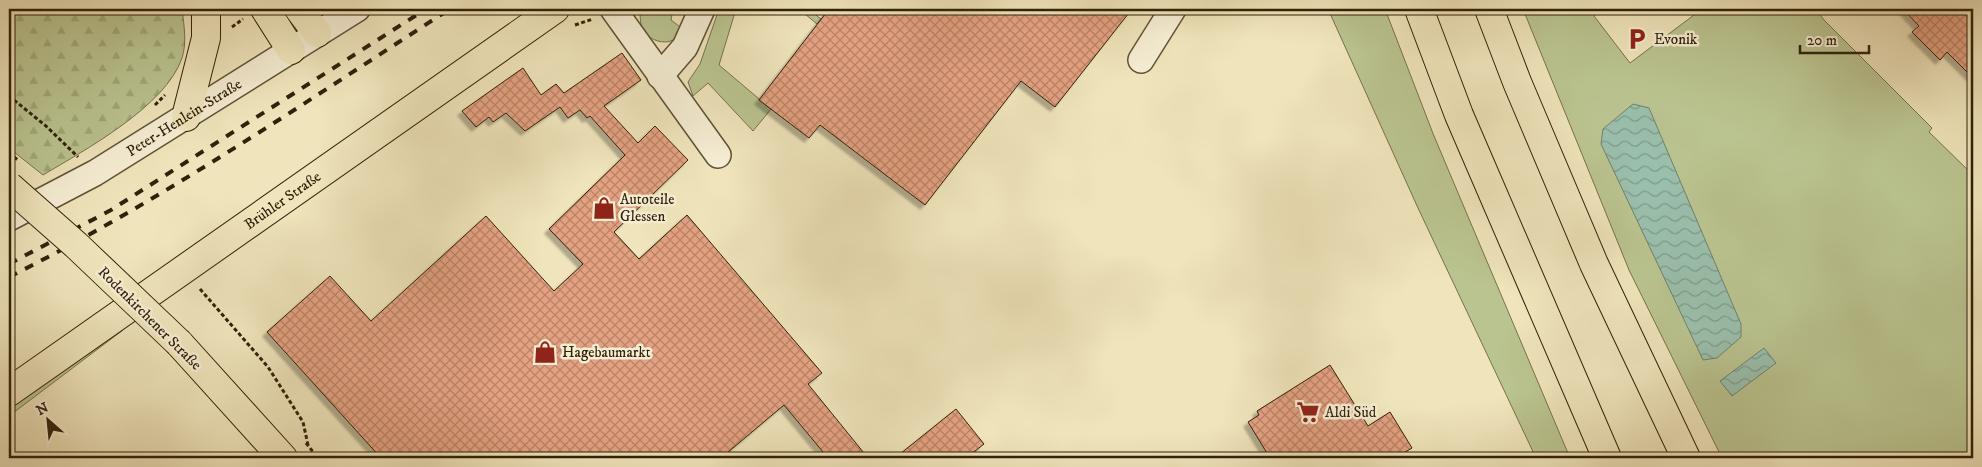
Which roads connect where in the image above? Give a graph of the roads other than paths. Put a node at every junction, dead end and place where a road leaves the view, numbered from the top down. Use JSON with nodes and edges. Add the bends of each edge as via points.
{"nodes":[{"id":1,"x":206,"y":9,"type":"edge"},
{"id":2,"x":265,"y":9,"type":"edge"},
{"id":3,"x":299,"y":9,"type":"edge"},
{"id":4,"x":357,"y":9,"type":"edge"},
{"id":5,"x":555,"y":9,"type":"edge"},
{"id":6,"x":613,"y":9,"type":"edge"},
{"id":7,"x":702,"y":9,"type":"edge"},
{"id":8,"x":1173,"y":9,"type":"edge"},
{"id":9,"x":1419,"y":9,"type":"edge"},
{"id":10,"x":1489,"y":9,"type":"edge"},
{"id":11,"x":317,"y":34,"type":"junction"},
{"id":12,"x":291,"y":50,"type":"junction"},
{"id":13,"x":1141,"y":60,"type":"dead end"},
{"id":14,"x":660,"y":76,"type":"junction"},
{"id":15,"x":186,"y":117,"type":"junction"},
{"id":16,"x":718,"y":155,"type":"dead end"},
{"id":17,"x":9,"y":186,"type":"edge"},
{"id":18,"x":9,"y":218,"type":"edge"},
{"id":19,"x":9,"y":392,"type":"edge"},
{"id":20,"x":283,"y":458,"type":"edge"},
{"id":21,"x":1607,"y":458,"type":"edge"},
{"id":22,"x":1686,"y":458,"type":"edge"}],
"edges":[{"from":1,"to":15,"type":"main road","via":[[206,38]]},
{"from":2,"to":12,"type":"main road"},
{"from":3,"to":11,"type":"main road"},
{"from":4,"to":11,"type":"street","name":"Peter-Henlein-Straße"},
{"from":5,"to":19,"type":"main road","name":"Brühler Straße"},
{"from":6,"to":14,"type":"street"},
{"from":7,"to":14,"type":"street","via":[[685,47]]},
{"from":8,"to":13,"type":"street"},
{"from":9,"to":21,"type":"main road","via":[[1459,115]]},
{"from":10,"to":22,"type":"main road","via":[[1594,264]]},
{"from":11,"to":12,"type":"street","name":"Peter-Henlein-Straße"},
{"from":12,"to":15,"type":"street","name":"Peter-Henlein-Straße"},
{"from":14,"to":16,"type":"street"},
{"from":15,"to":18,"type":"street","name":"Peter-Henlein-Straße","via":[[95,173]]},
{"from":17,"to":20,"type":"main road","name":"Rodenkirchener Straße","bridge":true,"via":[[179,343]]}]}
